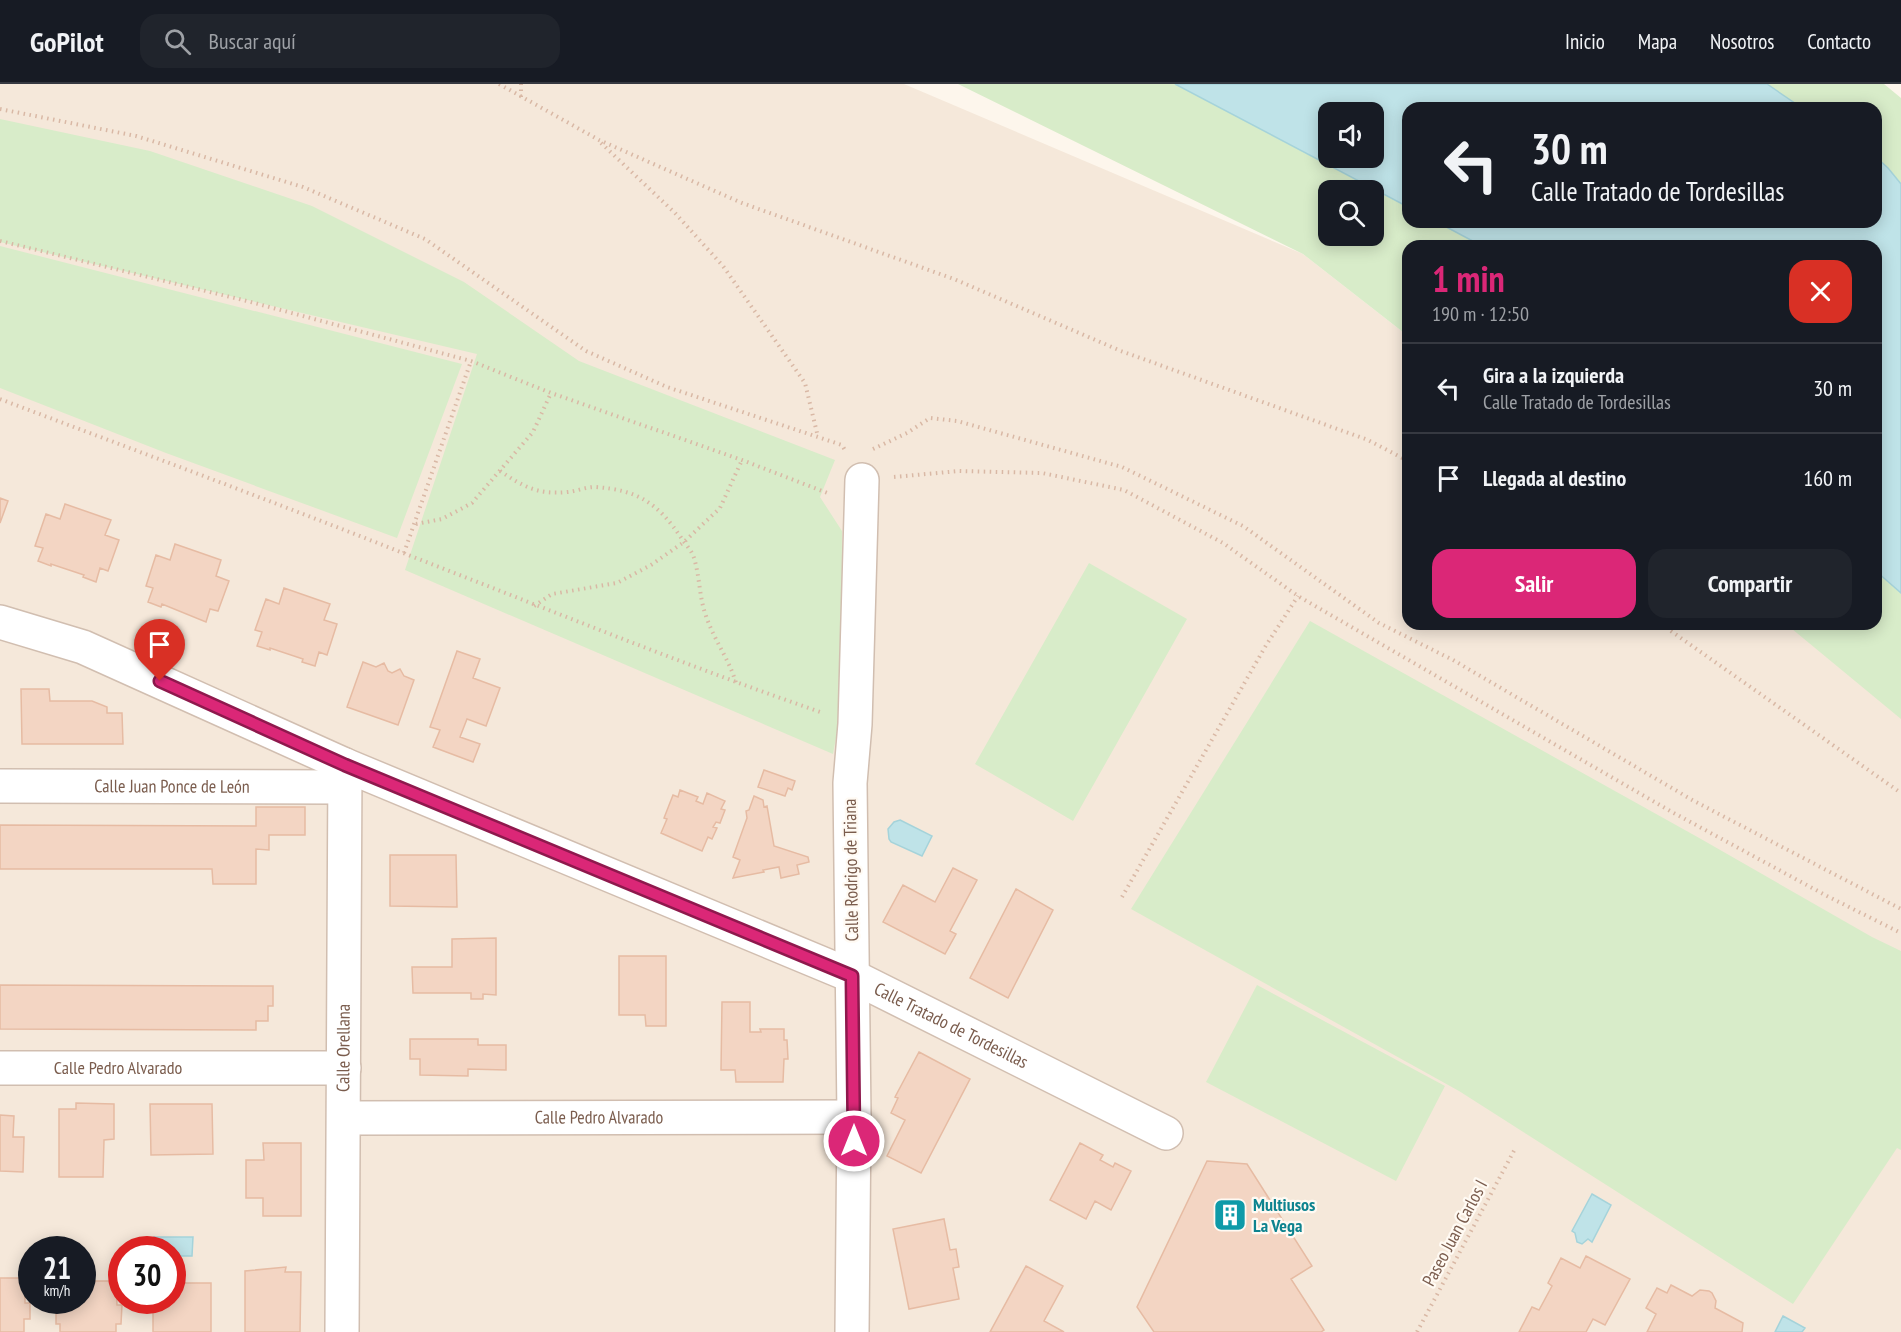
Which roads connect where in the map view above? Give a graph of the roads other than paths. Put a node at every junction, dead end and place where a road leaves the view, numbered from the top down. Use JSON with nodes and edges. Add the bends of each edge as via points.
{"nodes":[{"id":1,"x":865,"y":465,"type":"road end"},
{"id":2,"x":0,"y":622,"type":"edge"},
{"id":3,"x":345,"y":776,"type":"junction"},
{"id":4,"x":0,"y":786,"type":"edge"},
{"id":5,"x":852,"y":976,"type":"junction"},
{"id":6,"x":0,"y":1068,"type":"edge"},
{"id":7,"x":344,"y":1068,"type":"junction"},
{"id":8,"x":854,"y":1117,"type":"junction"},
{"id":9,"x":344,"y":1118,"type":"junction"},
{"id":10,"x":1166,"y":1133,"type":"dead end"},
{"id":11,"x":342,"y":1332,"type":"edge"},
{"id":12,"x":852,"y":1332,"type":"edge"}],
"edges":[{"from":1,"to":5,"type":"street","name":"Calle Rodrigo de Triana","via":[[850,783]]},
{"from":2,"to":3,"type":"street","name":"Calle Tratado de Tordesillas","via":[[83,647]]},
{"from":3,"to":4,"type":"street","name":"Calle Juan Ponce de León"},
{"from":3,"to":5,"type":"street","name":"Calle Tratado de Tordesillas"},
{"from":3,"to":7,"type":"street","name":"Calle Orellana"},
{"from":5,"to":8,"type":"street","name":"Calle Rodrigo de Triana"},
{"from":5,"to":10,"type":"street","name":"Calle Tratado de Tordesillas"},
{"from":6,"to":7,"type":"street","name":"Calle Pedro Alvarado"},
{"from":7,"to":9,"type":"street","name":"Calle Orellana"},
{"from":8,"to":9,"type":"street","name":"Calle Pedro Alvarado"},
{"from":8,"to":12,"type":"street","name":"Calle Rodrigo de Triana"},
{"from":9,"to":11,"type":"street","name":"Calle Orellana"}]}
